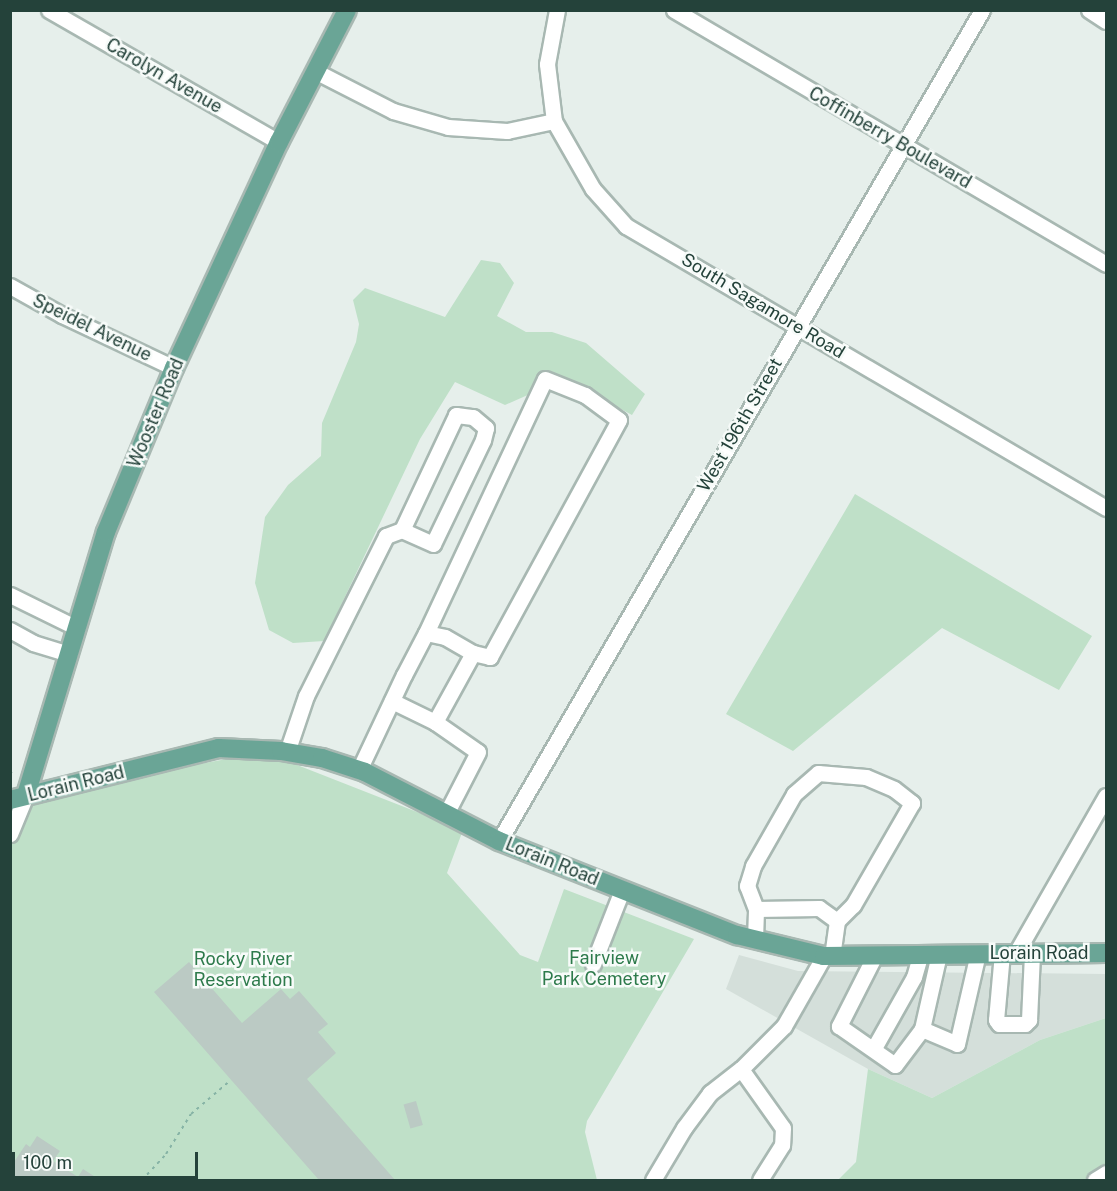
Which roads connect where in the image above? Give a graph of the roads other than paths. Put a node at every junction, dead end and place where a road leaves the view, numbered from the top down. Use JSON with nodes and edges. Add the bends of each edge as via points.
{"nodes":[{"id":1,"x":49,"y":10,"type":"edge"},
{"id":2,"x":347,"y":10,"type":"edge"},
{"id":3,"x":557,"y":10,"type":"edge"},
{"id":4,"x":674,"y":10,"type":"edge"},
{"id":5,"x":982,"y":10,"type":"edge"},
{"id":6,"x":1089,"y":10,"type":"edge"},
{"id":7,"x":1107,"y":21,"type":"edge"},
{"id":8,"x":315,"y":71,"type":"junction"},
{"id":9,"x":554,"y":121,"type":"junction"},
{"id":10,"x":279,"y":142,"type":"junction"},
{"id":11,"x":903,"y":147,"type":"junction"},
{"id":12,"x":1107,"y":264,"type":"edge"},
{"id":13,"x":10,"y":286,"type":"edge"},
{"id":14,"x":797,"y":327,"type":"junction"},
{"id":15,"x":174,"y":368,"type":"junction"},
{"id":16,"x":1107,"y":508,"type":"edge"},
{"id":17,"x":402,"y":530,"type":"junction"},
{"id":18,"x":10,"y":595,"type":"edge"},
{"id":19,"x":77,"y":628,"type":"junction"},
{"id":20,"x":10,"y":630,"type":"edge"},
{"id":21,"x":426,"y":633,"type":"junction"},
{"id":22,"x":473,"y":653,"type":"junction"},
{"id":23,"x":69,"y":654,"type":"junction"},
{"id":24,"x":392,"y":701,"type":"junction"},
{"id":25,"x":435,"y":722,"type":"junction"},
{"id":26,"x":287,"y":752,"type":"junction"},
{"id":27,"x":359,"y":771,"type":"junction"},
{"id":28,"x":1107,"y":796,"type":"edge"},
{"id":29,"x":18,"y":798,"type":"edge"},
{"id":30,"x":446,"y":814,"type":"junction"},
{"id":31,"x":10,"y":834,"type":"edge"},
{"id":32,"x":499,"y":841,"type":"junction"},
{"id":33,"x":622,"y":890,"type":"junction"},
{"id":34,"x":756,"y":909,"type":"junction"},
{"id":35,"x":837,"y":921,"type":"junction"},
{"id":36,"x":754,"y":939,"type":"junction"},
{"id":37,"x":1107,"y":952,"type":"edge"},
{"id":38,"x":978,"y":953,"type":"junction"},
{"id":39,"x":1017,"y":953,"type":"junction"},
{"id":40,"x":939,"y":954,"type":"junction"},
{"id":41,"x":875,"y":955,"type":"junction"},
{"id":42,"x":828,"y":956,"type":"junction"},
{"id":43,"x":920,"y":956,"type":"junction"},
{"id":44,"x":593,"y":964,"type":"dead end"},
{"id":45,"x":922,"y":1029,"type":"junction"},
{"id":46,"x":874,"y":1048,"type":"junction"},
{"id":47,"x":741,"y":1069,"type":"junction"},
{"id":48,"x":1107,"y":1173,"type":"edge"},
{"id":49,"x":653,"y":1180,"type":"edge"},
{"id":50,"x":760,"y":1180,"type":"edge"},
{"id":51,"x":1095,"y":1180,"type":"edge"}],
"edges":[{"from":1,"to":10,"type":"street","name":"Carolyn Avenue"},
{"from":2,"to":8,"type":"main road","name":"Wooster Road"},
{"from":3,"to":9,"type":"street","name":"South Sagamore Road","via":[[547,64]]},
{"from":4,"to":11,"type":"street","name":"Coffinberry Boulevard"},
{"from":5,"to":11,"type":"street","name":"West 196th Street"},
{"from":6,"to":7,"type":"street"},
{"from":8,"to":9,"type":"street","via":[[393,111],[448,127],[507,131]]},
{"from":8,"to":10,"type":"main road","name":"Wooster Road"},
{"from":9,"to":14,"type":"street","name":"South Sagamore Road","via":[[593,189],[626,226]]},
{"from":10,"to":15,"type":"main road","name":"Wooster Road"},
{"from":11,"to":12,"type":"street","name":"Coffinberry Boulevard"},
{"from":11,"to":14,"type":"street","name":"West 196th Street"},
{"from":13,"to":15,"type":"street","name":"Speidel Avenue"},
{"from":14,"to":16,"type":"street","name":"South Sagamore Road"},
{"from":14,"to":32,"type":"street","name":"West 196th Street"},
{"from":15,"to":19,"type":"main road","name":"Wooster Road","via":[[106,532]]},
{"from":17,"to":17,"type":"street","via":[[456,415],[473,417],[486,428],[483,440],[433,544]]},
{"from":17,"to":26,"type":"street","via":[[386,536],[368,569],[306,696]]},
{"from":18,"to":19,"type":"street"},
{"from":19,"to":23,"type":"main road","name":"Wooster Road"},
{"from":20,"to":23,"type":"street","via":[[33,643]]},
{"from":21,"to":22,"type":"street","via":[[445,637]]},
{"from":21,"to":22,"type":"street","via":[[545,379],[585,395],[619,420],[490,657]]},
{"from":21,"to":24,"type":"street"},
{"from":22,"to":25,"type":"street"},
{"from":23,"to":29,"type":"main road","name":"Wooster Road"},
{"from":24,"to":25,"type":"street"},
{"from":24,"to":27,"type":"street"},
{"from":25,"to":30,"type":"street","via":[[477,752]]},
{"from":26,"to":27,"type":"main road","name":"Lorain Road"},
{"from":26,"to":29,"type":"main road","name":"Lorain Road","via":[[219,748]]},
{"from":27,"to":30,"type":"main road","name":"Lorain Road"},
{"from":28,"to":39,"type":"street"},
{"from":29,"to":31,"type":"street","name":"Wooster Road"},
{"from":30,"to":32,"type":"main road","name":"Lorain Road"},
{"from":32,"to":33,"type":"main road","name":"Lorain Road"},
{"from":33,"to":36,"type":"main road","name":"Lorain Road"},
{"from":33,"to":44,"type":"street"},
{"from":34,"to":35,"type":"street","via":[[819,908]]},
{"from":34,"to":35,"type":"street","via":[[747,886],[753,866],[794,794],[818,773],[866,777],[894,789],[912,803],[853,905]]},
{"from":34,"to":36,"type":"street"},
{"from":35,"to":42,"type":"street"},
{"from":36,"to":42,"type":"main road","name":"Lorain Road"},
{"from":37,"to":39,"type":"main road","name":"Lorain Road"},
{"from":38,"to":39,"type":"main road","name":"Lorain Road"},
{"from":38,"to":40,"type":"main road","name":"Lorain Road"},
{"from":38,"to":45,"type":"street","via":[[957,1044]]},
{"from":40,"to":43,"type":"main road","name":"Lorain Road"},
{"from":40,"to":45,"type":"street"},
{"from":41,"to":42,"type":"main road","name":"Lorain Road"},
{"from":41,"to":43,"type":"main road","name":"Lorain Road"},
{"from":41,"to":46,"type":"street","via":[[839,1026]]},
{"from":42,"to":47,"type":"street","via":[[784,1026]]},
{"from":43,"to":46,"type":"street","via":[[914,977]]},
{"from":45,"to":46,"type":"street","via":[[895,1065]]},
{"from":47,"to":49,"type":"street","via":[[710,1093]]},
{"from":47,"to":50,"type":"street","via":[[783,1128],[782,1145]]},
{"from":48,"to":51,"type":"street"}]}
